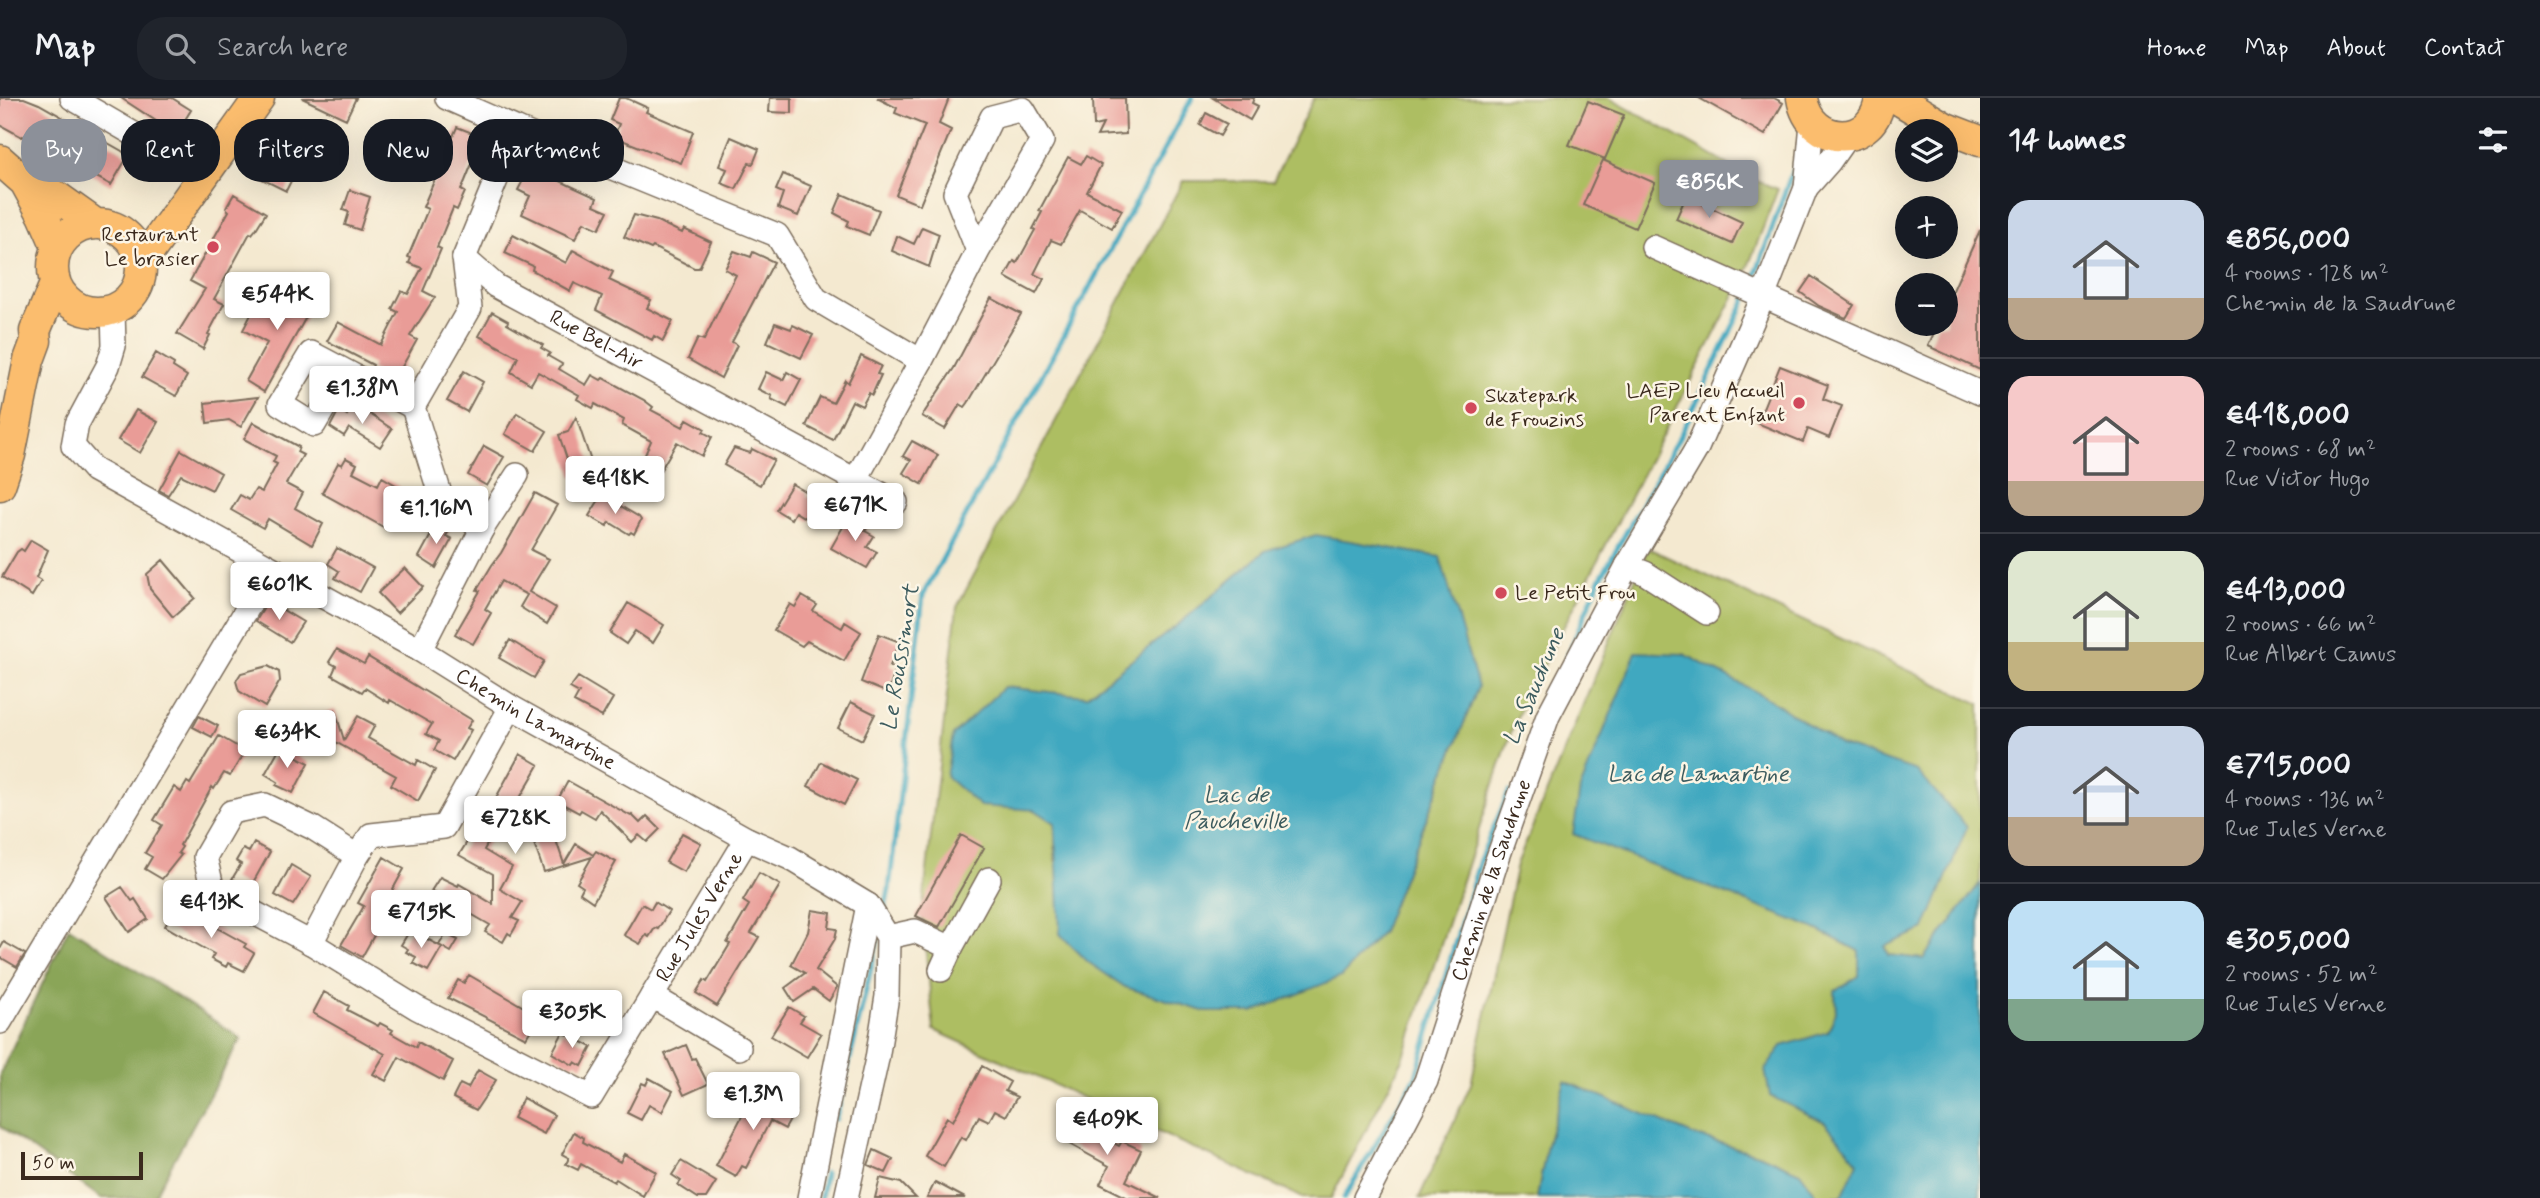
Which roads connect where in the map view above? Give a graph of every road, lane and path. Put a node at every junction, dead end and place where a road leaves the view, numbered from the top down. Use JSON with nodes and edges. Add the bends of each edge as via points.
{"nodes":[{"id":1,"x":72,"y":98,"type":"edge"},
{"id":2,"x":447,"y":98,"type":"edge"},
{"id":3,"x":1880,"y":98,"type":"edge"},
{"id":4,"x":1896,"y":98,"type":"edge"},
{"id":5,"x":251,"y":101,"type":"edge"},
{"id":6,"x":1807,"y":111,"type":"edge"},
{"id":7,"x":494,"y":119,"type":"edge"},
{"id":8,"x":1930,"y":119,"type":"edge"},
{"id":9,"x":1895,"y":124,"type":"edge"},
{"id":10,"x":121,"y":127,"type":"edge"},
{"id":11,"x":1858,"y":130,"type":"junction"},
{"id":12,"x":1958,"y":133,"type":"edge"},
{"id":13,"x":1980,"y":141,"type":"edge"},
{"id":14,"x":0,"y":160,"type":"edge"},
{"id":15,"x":624,"y":173,"type":"edge"},
{"id":16,"x":21,"y":178,"type":"edge"},
{"id":17,"x":25,"y":182,"type":"joint"},
{"id":18,"x":495,"y":182,"type":"edge"},
{"id":19,"x":1806,"y":188,"type":"junction"},
{"id":20,"x":181,"y":206,"type":"junction"},
{"id":21,"x":94,"y":223,"type":"junction"},
{"id":22,"x":126,"y":234,"type":"junction"},
{"id":23,"x":57,"y":247,"type":"junction"},
{"id":24,"x":1653,"y":247,"type":"dead end"},
{"id":25,"x":978,"y":251,"type":"junction"},
{"id":26,"x":464,"y":258,"type":"junction"},
{"id":27,"x":142,"y":262,"type":"junction"},
{"id":28,"x":55,"y":284,"type":"junction"},
{"id":29,"x":1763,"y":297,"type":"junction"},
{"id":30,"x":75,"y":307,"type":"junction"},
{"id":31,"x":113,"y":310,"type":"junction"},
{"id":32,"x":36,"y":341,"type":"junction"},
{"id":33,"x":921,"y":361,"type":"junction"},
{"id":34,"x":345,"y":372,"type":"dead end"},
{"id":35,"x":1980,"y":393,"type":"edge"},
{"id":36,"x":413,"y":407,"type":"junction"},
{"id":37,"x":517,"y":475,"type":"dead end"},
{"id":38,"x":856,"y":479,"type":"junction"},
{"id":39,"x":0,"y":485,"type":"edge"},
{"id":40,"x":896,"y":502,"type":"dead end"},
{"id":41,"x":482,"y":529,"type":"junction"},
{"id":42,"x":1627,"y":566,"type":"junction"},
{"id":43,"x":271,"y":569,"type":"junction"},
{"id":44,"x":1707,"y":613,"type":"dead end"},
{"id":45,"x":421,"y":650,"type":"junction"},
{"id":46,"x":511,"y":707,"type":"junction"},
{"id":47,"x":747,"y":839,"type":"junction"},
{"id":48,"x":357,"y":856,"type":"junction"},
{"id":49,"x":989,"y":879,"type":"dead end"},
{"id":50,"x":868,"y":905,"type":"junction"},
{"id":51,"x":888,"y":937,"type":"junction"},
{"id":52,"x":311,"y":943,"type":"junction"},
{"id":53,"x":951,"y":948,"type":"junction"},
{"id":54,"x":942,"y":970,"type":"dead end"},
{"id":55,"x":652,"y":996,"type":"junction"},
{"id":56,"x":0,"y":1022,"type":"edge"},
{"id":57,"x":739,"y":1048,"type":"dead end"},
{"id":58,"x":809,"y":1198,"type":"edge"},
{"id":59,"x":846,"y":1198,"type":"edge"},
{"id":60,"x":1364,"y":1198,"type":"edge"}],
"edges":[{"from":1,"to":10,"type":"street"},
{"from":2,"to":7,"type":"street"},
{"from":3,"to":11,"type":"main road","via":[[1877,113]]},
{"from":4,"to":8,"type":"main road"},
{"from":5,"to":20,"type":"main road"},
{"from":6,"to":11,"type":"main road","via":[[1823,131],[1835,135]]},
{"from":6,"to":19,"type":"street","name":"Chemin de la Saudrune"},
{"from":9,"to":11,"type":"main road"},
{"from":11,"to":19,"type":"street","name":"Chemin de la Saudrune"},
{"from":12,"to":13,"type":"main road"},
{"from":14,"to":16,"type":"main road"},
{"from":15,"to":33,"type":"street","via":[[777,235],[816,299]]},
{"from":17,"to":21,"type":"main road","via":[[56,196]]},
{"from":17,"to":23,"type":"main road"},
{"from":18,"to":26,"type":"street"},
{"from":19,"to":29,"type":"street","name":"Chemin de la Saudrune"},
{"from":20,"to":22,"type":"main road","via":[[146,228]]},
{"from":20,"to":27,"type":"main road"},
{"from":21,"to":22,"type":"main road"},
{"from":21,"to":23,"type":"main road","via":[[79,227]]},
{"from":22,"to":27,"type":"main road"},
{"from":23,"to":28,"type":"main road"},
{"from":24,"to":29,"type":"street"},
{"from":25,"to":25,"type":"street","via":[[1042,141],[1023,109],[992,117],[955,193]]},
{"from":25,"to":33,"type":"street"},
{"from":26,"to":36,"type":"street","via":[[470,308]]},
{"from":26,"to":38,"type":"street","name":"Rue Bel-Air","via":[[496,286]]},
{"from":27,"to":31,"type":"main road","via":[[131,297]]},
{"from":28,"to":30,"type":"main road"},
{"from":28,"to":32,"type":"main road","via":[[35,331]]},
{"from":29,"to":35,"type":"street"},
{"from":29,"to":42,"type":"street","name":"Chemin de la Saudrune","via":[[1697,448]]},
{"from":30,"to":31,"type":"main road","via":[[90,312]]},
{"from":30,"to":32,"type":"main road","via":[[69,319]]},
{"from":31,"to":43,"type":"street","name":"Chemin Lamartine","via":[[114,346],[77,424],[73,446],[94,470]]},
{"from":32,"to":39,"type":"main road"},
{"from":33,"to":38,"type":"street"},
{"from":34,"to":36,"type":"street"},
{"from":36,"to":41,"type":"street","via":[[440,497]]},
{"from":37,"to":41,"type":"street"},
{"from":38,"to":40,"type":"street","name":"Rue Bel-Air"},
{"from":41,"to":45,"type":"street"},
{"from":42,"to":44,"type":"street"},
{"from":42,"to":60,"type":"street","name":"Chemin de la Saudrune","via":[[1548,716],[1426,1081]]},
{"from":43,"to":45,"type":"street","name":"Chemin Lamartine"},
{"from":43,"to":56,"type":"street"},
{"from":45,"to":46,"type":"street","name":"Chemin Lamartine"},
{"from":46,"to":47,"type":"street","name":"Chemin Lamartine"},
{"from":46,"to":48,"type":"street","via":[[444,827],[371,835]]},
{"from":47,"to":50,"type":"street","name":"Chemin Lamartine","via":[[790,858]]},
{"from":47,"to":55,"type":"street","name":"Rue Jules Verne"},
{"from":48,"to":52,"type":"street"},
{"from":48,"to":52,"type":"street","via":[[265,805],[231,812],[205,857],[212,891]]},
{"from":49,"to":53,"type":"street"},
{"from":50,"to":51,"type":"street","name":"Chemin Lamartine"},
{"from":50,"to":58,"type":"street"},
{"from":51,"to":53,"type":"street","via":[[915,930]]},
{"from":51,"to":59,"type":"street","via":[[887,996],[877,1059]]},
{"from":52,"to":55,"type":"street","name":"Rue Jules Verne","via":[[416,1008],[590,1097]]},
{"from":53,"to":54,"type":"street"},
{"from":55,"to":57,"type":"street","name":"Rue Jules Verne"}]}
